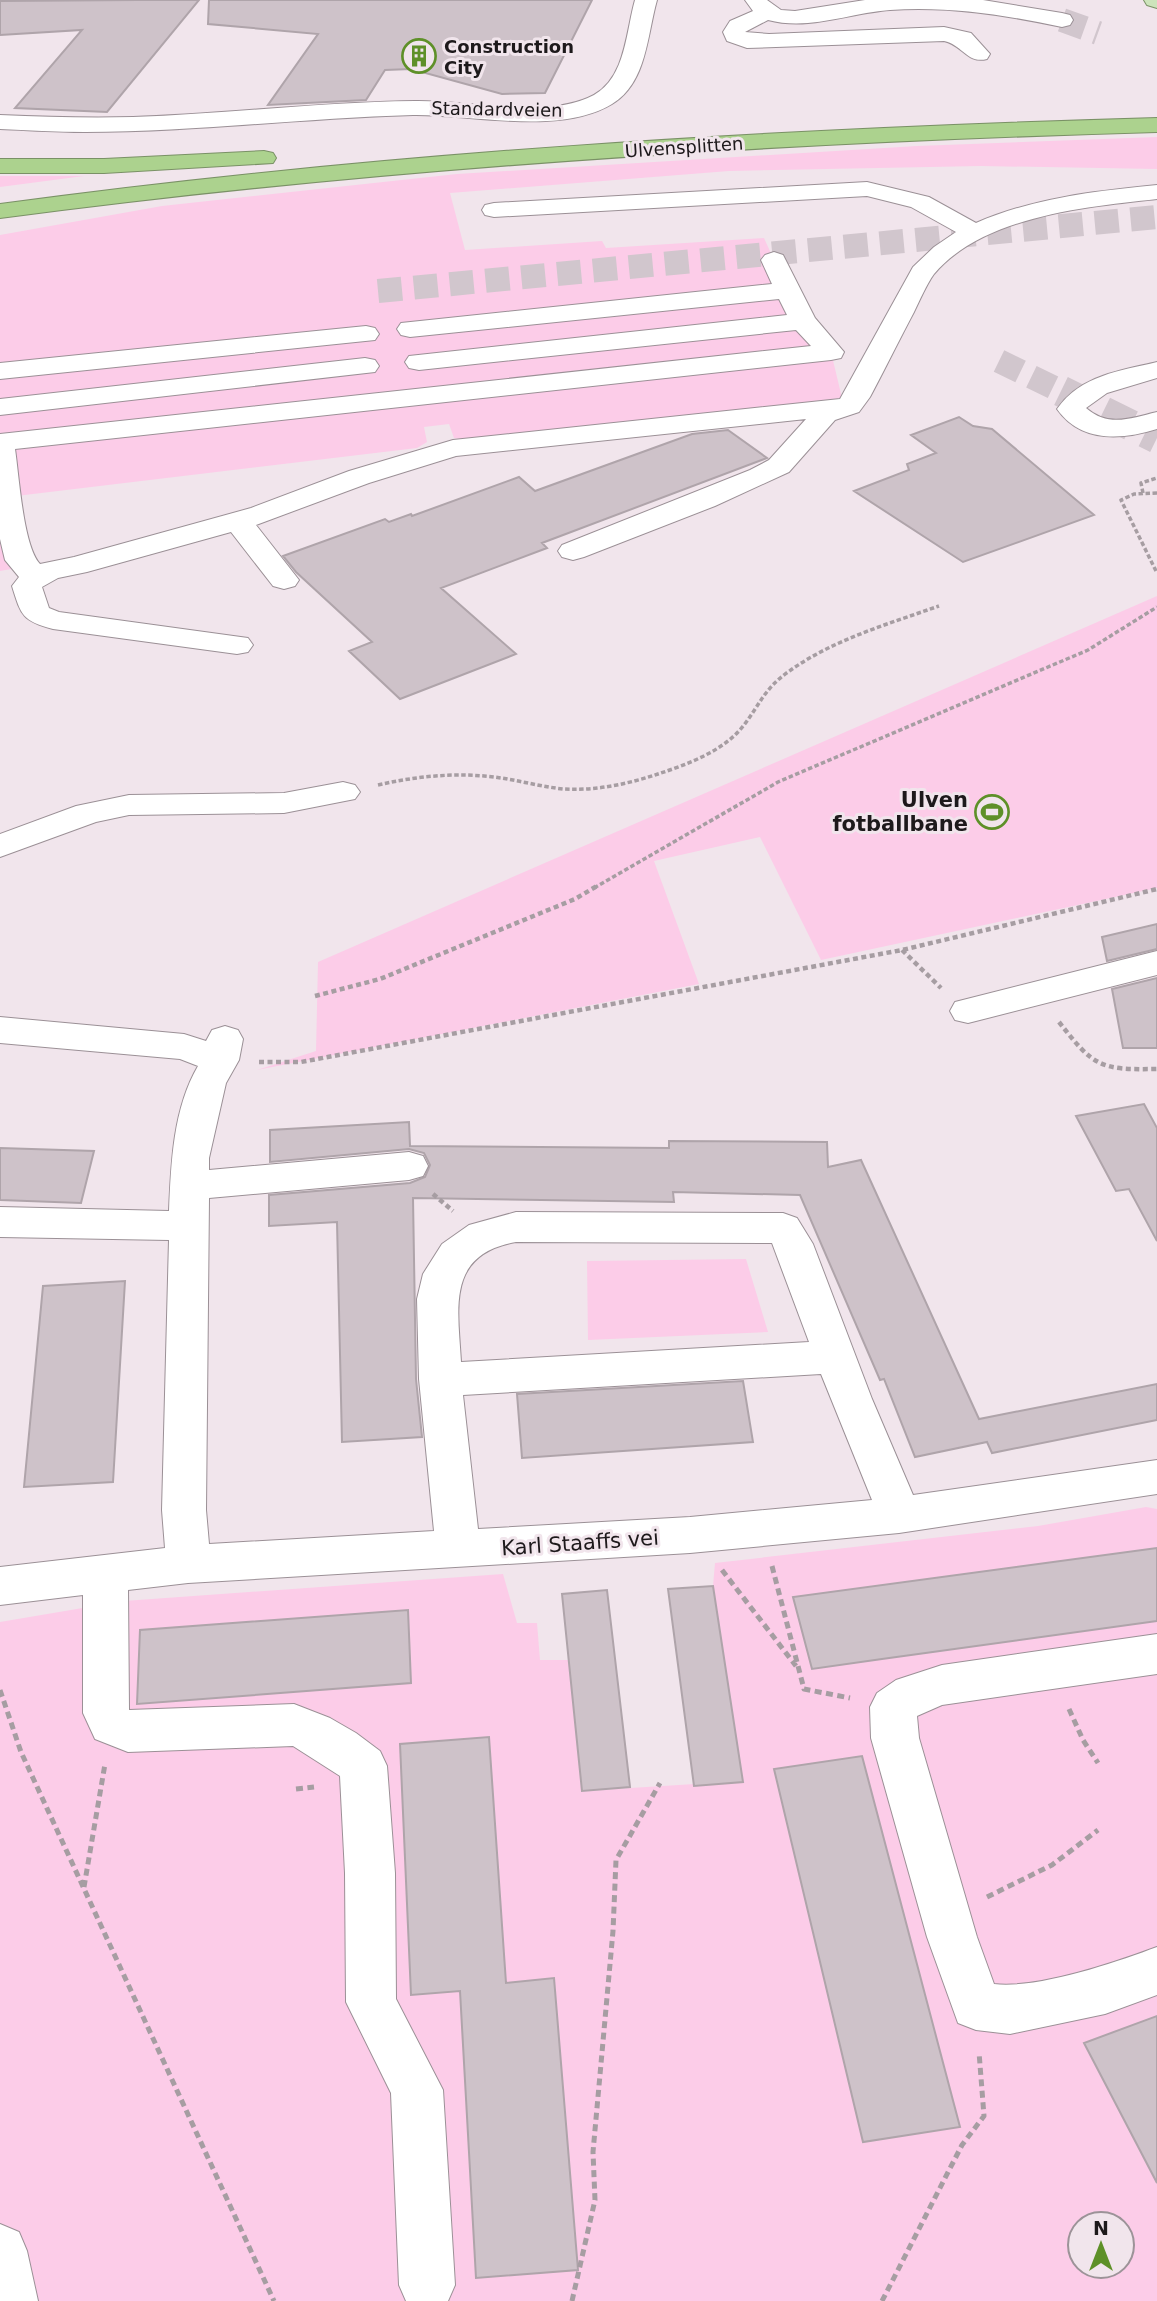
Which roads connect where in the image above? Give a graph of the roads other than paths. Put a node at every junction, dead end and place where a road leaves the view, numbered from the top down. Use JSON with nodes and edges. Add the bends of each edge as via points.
{"nodes":[{"id":1,"x":646,"y":0,"type":"edge"},
{"id":2,"x":761,"y":7,"type":"edge"},
{"id":3,"x":1062,"y":20,"type":"tunnel mouth"},
{"id":4,"x":979,"y":54,"type":"dead end"},
{"id":5,"x":1157,"y":107,"type":"edge"},
{"id":6,"x":318,"y":112,"type":"junction"},
{"id":7,"x":0,"y":122,"type":"edge"},
{"id":8,"x":1157,"y":125,"type":"edge"},
{"id":9,"x":0,"y":136,"type":"edge"},
{"id":10,"x":337,"y":154,"type":"junction"},
{"id":11,"x":0,"y":166,"type":"edge"},
{"id":12,"x":211,"y":187,"type":"junction"},
{"id":13,"x":1157,"y":192,"type":"edge"},
{"id":14,"x":0,"y":198,"type":"edge"},
{"id":15,"x":494,"y":210,"type":"dead end"},
{"id":16,"x":0,"y":211,"type":"edge"},
{"id":17,"x":0,"y":228,"type":"edge"},
{"id":18,"x":976,"y":233,"type":"junction"},
{"id":19,"x":774,"y":260,"type":"dead end"},
{"id":20,"x":789,"y":290,"type":"junction"},
{"id":21,"x":803,"y":321,"type":"junction"},
{"id":22,"x":410,"y":329,"type":"dead end"},
{"id":23,"x":366,"y":334,"type":"dead end"},
{"id":24,"x":419,"y":362,"type":"dead end"},
{"id":25,"x":365,"y":366,"type":"dead end"},
{"id":26,"x":1157,"y":370,"type":"edge"},
{"id":27,"x":0,"y":371,"type":"edge"},
{"id":28,"x":849,"y":406,"type":"junction"},
{"id":29,"x":0,"y":407,"type":"edge"},
{"id":30,"x":1157,"y":420,"type":"edge"},
{"id":31,"x":238,"y":521,"type":"junction"},
{"id":32,"x":573,"y":551,"type":"dead end"},
{"id":33,"x":34,"y":576,"type":"junction"},
{"id":34,"x":0,"y":580,"type":"edge"},
{"id":35,"x":284,"y":580,"type":"dead end"},
{"id":36,"x":237,"y":645,"type":"dead end"},
{"id":37,"x":343,"y":792,"type":"road end"},
{"id":38,"x":0,"y":846,"type":"edge"},
{"id":39,"x":1157,"y":963,"type":"edge"},
{"id":40,"x":968,"y":1011,"type":"road end"},
{"id":41,"x":0,"y":1030,"type":"edge"},
{"id":42,"x":409,"y":1166,"type":"road end"},
{"id":43,"x":189,"y":1186,"type":"junction"},
{"id":44,"x":0,"y":1222,"type":"edge"},
{"id":45,"x":190,"y":1226,"type":"junction"},
{"id":46,"x":835,"y":1357,"type":"junction"},
{"id":47,"x":440,"y":1379,"type":"junction"},
{"id":48,"x":1157,"y":1477,"type":"edge"},
{"id":49,"x":899,"y":1515,"type":"junction"},
{"id":50,"x":458,"y":1550,"type":"junction"},
{"id":51,"x":188,"y":1564,"type":"junction"},
{"id":52,"x":105,"y":1572,"type":"junction"},
{"id":53,"x":0,"y":1586,"type":"edge"},
{"id":54,"x":1157,"y":1654,"type":"edge"},
{"id":55,"x":1157,"y":1971,"type":"edge"},
{"id":56,"x":0,"y":2251,"type":"edge"},
{"id":57,"x":427,"y":2285,"type":"dead end"},
{"id":58,"x":10,"y":2301,"type":"edge"}],
"edges":[{"from":1,"to":6,"type":"street","name":"Standardveien","via":[[624,80],[588,107],[556,112],[433,107]]},
{"from":2,"to":3,"type":"street","via":[[799,17],[932,1],[990,5]]},
{"from":2,"to":4,"type":"street","via":[[738,26],[735,36],[769,41],[944,34],[963,38]]},
{"from":5,"to":10,"type":"highway","name":"Ulvensplitten","via":[[807,121]]},
{"from":6,"to":7,"type":"street","name":"Standardveien","via":[[94,125]]},
{"from":6,"to":9,"type":"street","name":"Standardveien","via":[[315,119],[283,130],[248,136],[106,141]]},
{"from":8,"to":12,"type":"highway","name":"Ulvensplitten","via":[[705,146],[444,164]]},
{"from":10,"to":11,"type":"highway","via":[[104,166]]},
{"from":10,"to":14,"type":"highway"},
{"from":12,"to":16,"type":"highway"},
{"from":12,"to":17,"type":"highway"},
{"from":13,"to":18,"type":"street","via":[[1048,209]]},
{"from":15,"to":18,"type":"street","via":[[867,189],[908,198]]},
{"from":18,"to":28,"type":"street","via":[[950,245],[922,272]]},
{"from":19,"to":20,"type":"street"},
{"from":20,"to":21,"type":"street"},
{"from":20,"to":22,"type":"street"},
{"from":21,"to":24,"type":"street"},
{"from":21,"to":33,"type":"street","via":[[831,352],[0,442],[20,560]]},
{"from":23,"to":27,"type":"street"},
{"from":25,"to":29,"type":"street"},
{"from":26,"to":30,"type":"street","via":[[1091,389],[1077,397],[1071,409],[1081,421],[1101,427],[1131,430]]},
{"from":28,"to":31,"type":"street","via":[[453,448]]},
{"from":28,"to":32,"type":"street","via":[[825,414],[779,466],[760,476]]},
{"from":31,"to":33,"type":"street"},
{"from":31,"to":35,"type":"street"},
{"from":33,"to":34,"type":"street"},
{"from":33,"to":36,"type":"street","via":[[27,586],[30,600],[36,613],[53,620]]},
{"from":37,"to":38,"type":"street","via":[[284,803],[129,804],[88,813]]},
{"from":39,"to":40,"type":"street"},
{"from":41,"to":43,"type":"street","via":[[222,1050],[207,1083],[190,1158]]},
{"from":42,"to":43,"type":"street"},
{"from":43,"to":45,"type":"street"},
{"from":44,"to":45,"type":"street"},
{"from":45,"to":51,"type":"street","via":[[184,1510]]},
{"from":46,"to":47,"type":"street"},
{"from":46,"to":47,"type":"street","via":[[783,1228],[516,1227],[482,1235],[451,1260],[438,1288]]},
{"from":46,"to":49,"type":"street"},
{"from":47,"to":50,"type":"street"},
{"from":48,"to":49,"type":"street","name":"Karl Staaffs vei"},
{"from":49,"to":50,"type":"street","name":"Karl Staaffs vei"},
{"from":50,"to":51,"type":"street","name":"Karl Staaffs vei"},
{"from":51,"to":52,"type":"street","name":"Karl Staaffs vei"},
{"from":52,"to":53,"type":"street","name":"Karl Staaffs vei"},
{"from":52,"to":57,"type":"street","via":[[106,1713],[112,1724],[128,1731],[294,1725],[336,1744],[363,1766],[372,2002],[418,2090]]},
{"from":54,"to":55,"type":"street","via":[[942,1685],[912,1694],[893,1707],[895,1738],[975,2007],[1010,2010],[1105,1990]]},
{"from":56,"to":58,"type":"street"}]}
